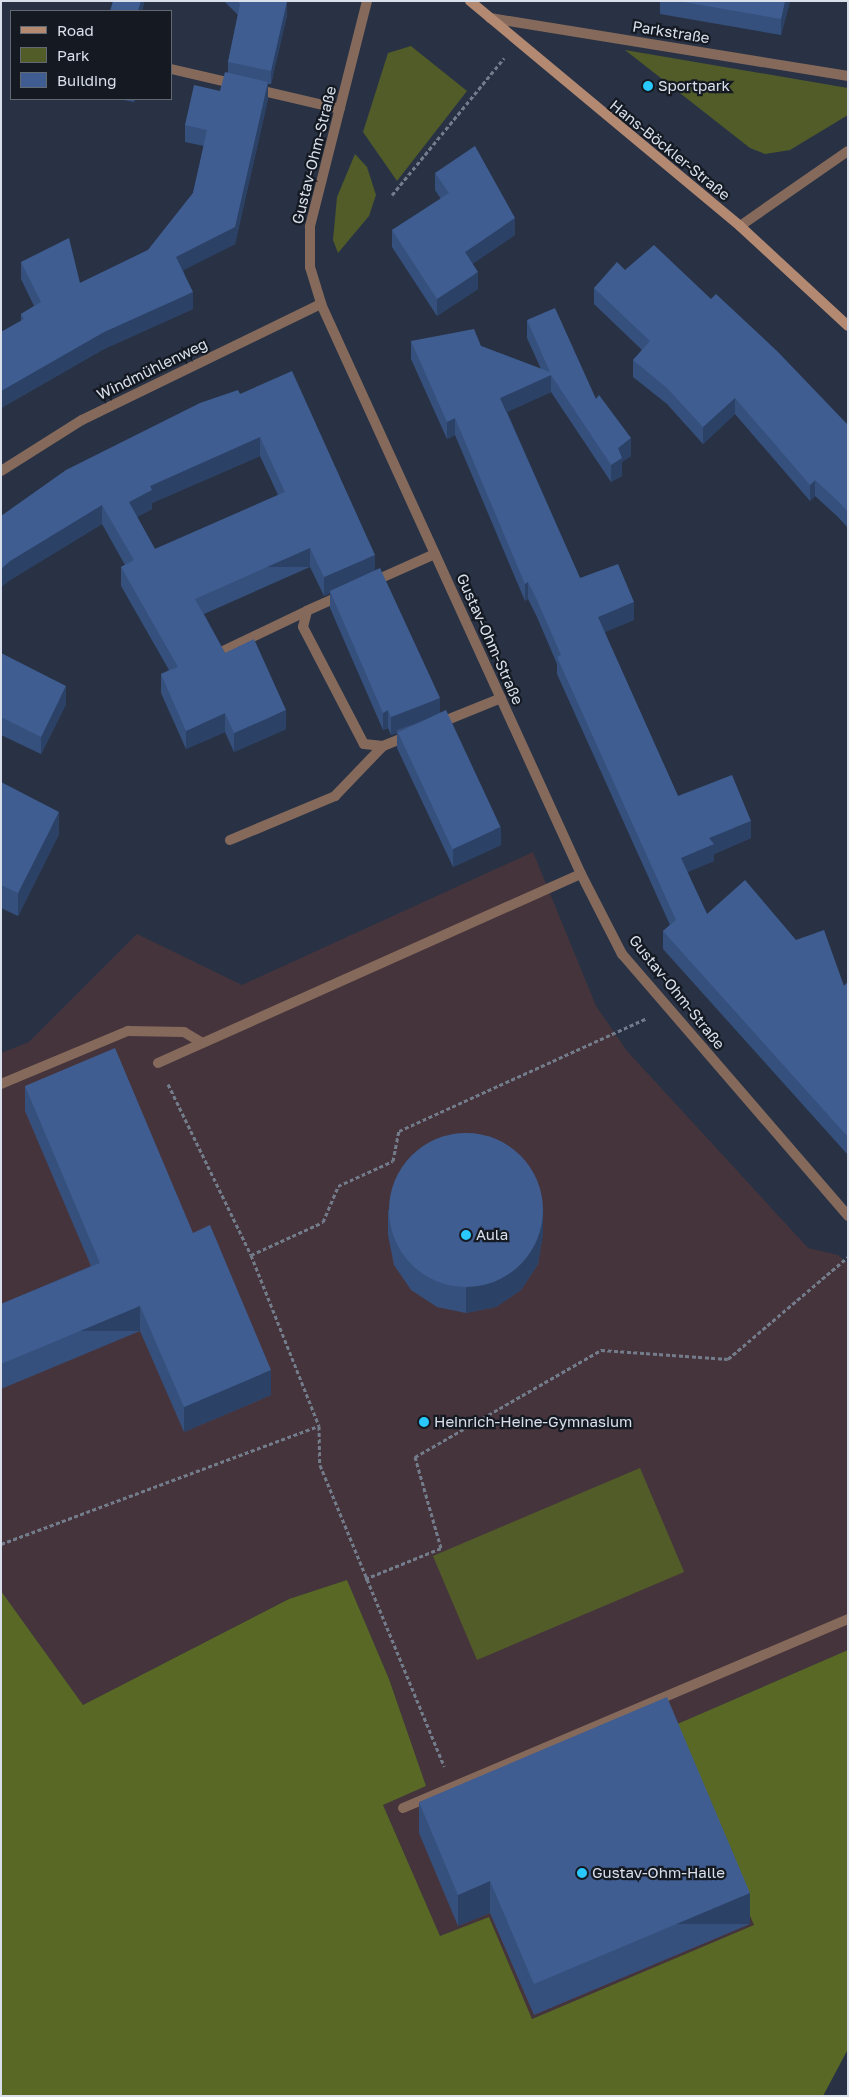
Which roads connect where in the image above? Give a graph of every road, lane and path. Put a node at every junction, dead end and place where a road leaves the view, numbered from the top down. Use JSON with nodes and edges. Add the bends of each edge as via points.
{"nodes":[{"id":1,"x":367,"y":1,"type":"edge"},
{"id":2,"x":470,"y":1,"type":"edge"},
{"id":3,"x":490,"y":18,"type":"junction"},
{"id":4,"x":517,"y":41,"type":"junction"},
{"id":5,"x":172,"y":69,"type":"edge"},
{"id":6,"x":848,"y":76,"type":"edge"},
{"id":7,"x":340,"y":109,"type":"junction"},
{"id":8,"x":848,"y":151,"type":"edge"},
{"id":9,"x":392,"y":195,"type":"dead end"},
{"id":10,"x":740,"y":226,"type":"junction"},
{"id":11,"x":322,"y":304,"type":"junction"},
{"id":12,"x":848,"y":326,"type":"edge"},
{"id":13,"x":1,"y":471,"type":"edge"},
{"id":14,"x":435,"y":554,"type":"junction"},
{"id":15,"x":307,"y":611,"type":"junction"},
{"id":16,"x":221,"y":652,"type":"edge"},
{"id":17,"x":501,"y":698,"type":"junction"},
{"id":18,"x":383,"y":746,"type":"junction"},
{"id":19,"x":230,"y":840,"type":"dead end"},
{"id":20,"x":581,"y":874,"type":"junction"},
{"id":21,"x":668,"y":1008,"type":"junction"},
{"id":22,"x":202,"y":1044,"type":"junction"},
{"id":23,"x":158,"y":1063,"type":"joint"},
{"id":24,"x":1,"y":1084,"type":"edge"},
{"id":25,"x":848,"y":1216,"type":"edge"},
{"id":26,"x":251,"y":1255,"type":"junction"},
{"id":27,"x":848,"y":1257,"type":"edge"},
{"id":28,"x":319,"y":1426,"type":"junction"},
{"id":29,"x":1,"y":1544,"type":"edge"},
{"id":30,"x":365,"y":1579,"type":"junction"},
{"id":31,"x":848,"y":1619,"type":"edge"},
{"id":32,"x":452,"y":1786,"type":"junction"},
{"id":33,"x":403,"y":1808,"type":"dead end"}],
"edges":[{"from":1,"to":7,"type":"street","name":"Gustav-Ohm-Straße"},
{"from":2,"to":3,"type":"main road","name":"Hans-Böckler-Straße"},
{"from":3,"to":4,"type":"main road","name":"Hans-Böckler-Straße"},
{"from":3,"to":6,"type":"street","name":"Parkstraße"},
{"from":4,"to":9,"type":"path"},
{"from":4,"to":10,"type":"main road","name":"Hans-Böckler-Straße"},
{"from":5,"to":7,"type":"street"},
{"from":7,"to":11,"type":"street","name":"Gustav-Ohm-Straße","via":[[310,227],[310,267]]},
{"from":8,"to":10,"type":"street"},
{"from":10,"to":12,"type":"main road","name":"Hans-Böckler-Straße"},
{"from":11,"to":13,"type":"street","name":"Windmühlenweg","via":[[82,420]]},
{"from":11,"to":14,"type":"street","name":"Gustav-Ohm-Straße"},
{"from":14,"to":15,"type":"street"},
{"from":14,"to":17,"type":"street","name":"Gustav-Ohm-Straße"},
{"from":15,"to":16,"type":"street"},
{"from":15,"to":18,"type":"street","via":[[303,627],[364,744]]},
{"from":17,"to":18,"type":"street"},
{"from":17,"to":20,"type":"street","name":"Gustav-Ohm-Straße"},
{"from":18,"to":19,"type":"street","via":[[335,796]]},
{"from":20,"to":21,"type":"street","name":"Gustav-Ohm-Straße","via":[[622,954]]},
{"from":20,"to":22,"type":"street"},
{"from":21,"to":25,"type":"street","name":"Gustav-Ohm-Straße"},
{"from":21,"to":26,"type":"path","via":[[400,1131],[393,1161],[338,1186],[323,1222]]},
{"from":22,"to":23,"type":"street"},
{"from":22,"to":24,"type":"street","via":[[184,1032],[128,1032]]},
{"from":23,"to":26,"type":"path"},
{"from":26,"to":28,"type":"path"},
{"from":27,"to":30,"type":"path","via":[[728,1359],[601,1350],[415,1457],[441,1548]]},
{"from":28,"to":29,"type":"path"},
{"from":28,"to":30,"type":"path","via":[[320,1466]]},
{"from":30,"to":32,"type":"path"},
{"from":31,"to":32,"type":"street"},
{"from":32,"to":33,"type":"street"}]}
